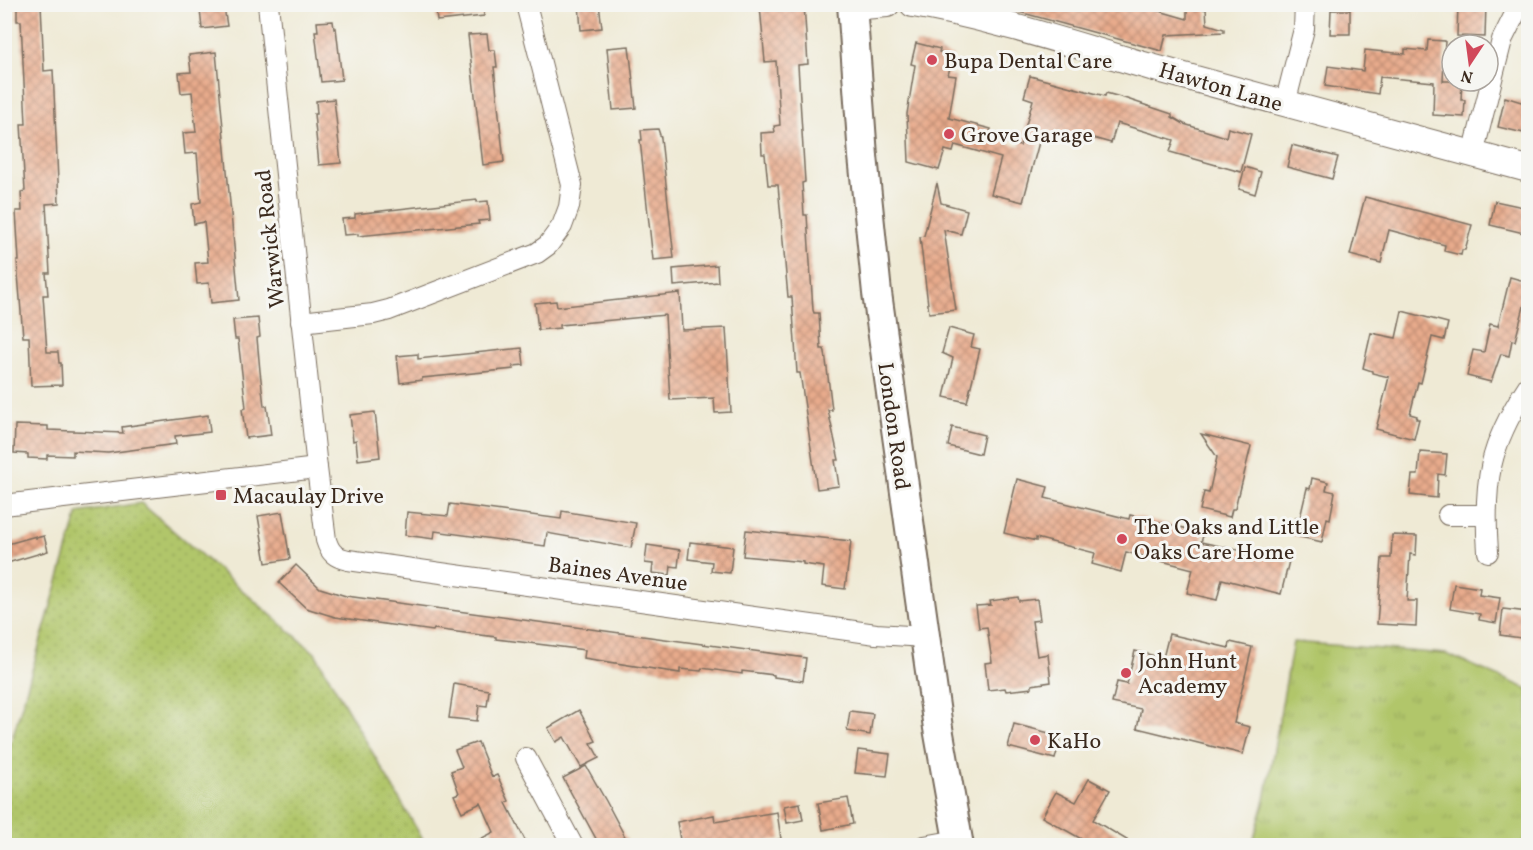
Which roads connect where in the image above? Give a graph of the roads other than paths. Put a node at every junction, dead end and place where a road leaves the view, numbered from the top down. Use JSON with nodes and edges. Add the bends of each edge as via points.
{"nodes":[{"id":1,"x":268,"y":4,"type":"edge"},
{"id":2,"x":526,"y":4,"type":"edge"},
{"id":3,"x":887,"y":4,"type":"edge"},
{"id":4,"x":913,"y":4,"type":"edge"},
{"id":5,"x":1305,"y":4,"type":"edge"},
{"id":6,"x":1520,"y":4,"type":"edge"},
{"id":7,"x":852,"y":6,"type":"edge"},
{"id":8,"x":1285,"y":104,"type":"junction"},
{"id":9,"x":1473,"y":154,"type":"junction"},
{"id":10,"x":1528,"y":169,"type":"edge"},
{"id":11,"x":301,"y":322,"type":"junction"},
{"id":12,"x":1528,"y":386,"type":"edge"},
{"id":13,"x":317,"y":468,"type":"junction"},
{"id":14,"x":4,"y":505,"type":"edge"},
{"id":15,"x":1448,"y":515,"type":"dead end"},
{"id":16,"x":1485,"y":515,"type":"junction"},
{"id":17,"x":324,"y":528,"type":"joint"},
{"id":18,"x":1488,"y":552,"type":"dead end"},
{"id":19,"x":925,"y":638,"type":"junction"},
{"id":20,"x":526,"y":758,"type":"dead end"},
{"id":21,"x":959,"y":843,"type":"edge"},
{"id":22,"x":573,"y":846,"type":"edge"},
{"id":23,"x":924,"y":846,"type":"edge"}],
"edges":[{"from":1,"to":11,"type":"street","name":"Warwick Road"},
{"from":2,"to":11,"type":"street","via":[[572,184],[569,207],[558,233],[537,253],[389,310]]},
{"from":3,"to":7,"type":"street"},
{"from":4,"to":8,"type":"street","name":"Hawton Lane","via":[[1014,28]]},
{"from":5,"to":8,"type":"street","via":[[1304,29]]},
{"from":6,"to":9,"type":"street","via":[[1502,40]]},
{"from":7,"to":19,"type":"main road","name":"London Road","via":[[877,293]]},
{"from":8,"to":9,"type":"street","name":"Hawton Lane"},
{"from":9,"to":10,"type":"street","name":"Hawton Lane"},
{"from":11,"to":13,"type":"street","name":"Warwick Road"},
{"from":12,"to":16,"type":"street","via":[[1497,440]]},
{"from":13,"to":14,"type":"street"},
{"from":13,"to":17,"type":"street","name":"Warwick Road"},
{"from":15,"to":16,"type":"street"},
{"from":16,"to":18,"type":"street"},
{"from":17,"to":19,"type":"street","name":"Baines Avenue","via":[[329,549],[348,560]]},
{"from":19,"to":21,"type":"main road","name":"London Road"},
{"from":20,"to":22,"type":"street"},
{"from":21,"to":23,"type":"street"}]}
